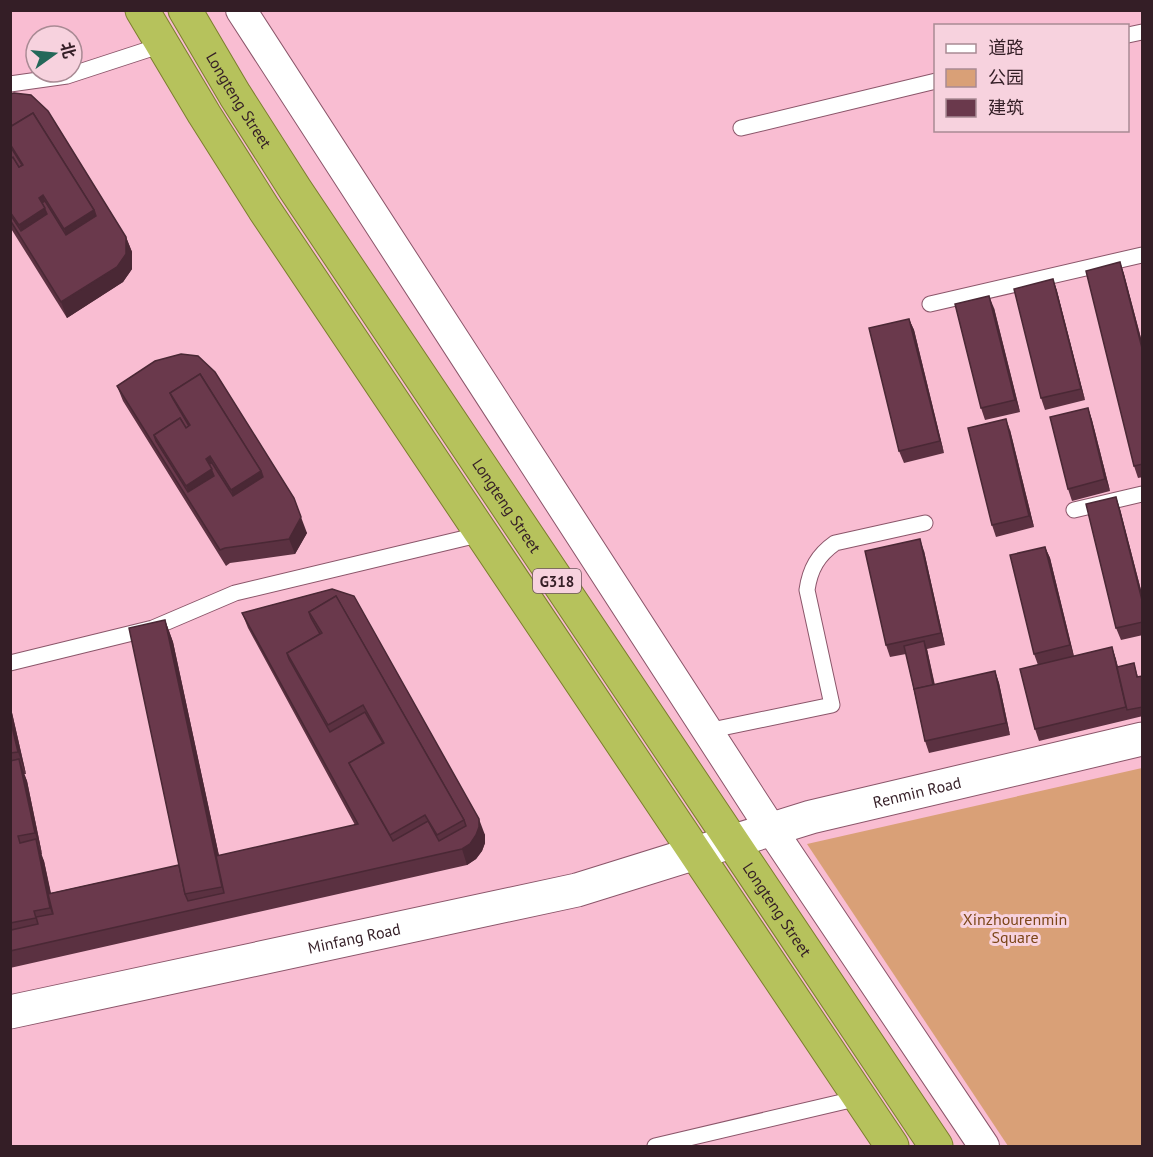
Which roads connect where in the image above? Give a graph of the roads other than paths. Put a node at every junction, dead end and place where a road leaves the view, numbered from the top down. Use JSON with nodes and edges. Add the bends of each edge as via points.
{"nodes":[{"id":1,"x":142,"y":10,"type":"edge"},
{"id":2,"x":185,"y":10,"type":"edge"},
{"id":3,"x":242,"y":10,"type":"edge"},
{"id":4,"x":162,"y":45,"type":"junction"},
{"id":5,"x":934,"y":81,"type":"edge"},
{"id":6,"x":10,"y":84,"type":"edge"},
{"id":7,"x":741,"y":128,"type":"dead end"},
{"id":8,"x":1143,"y":255,"type":"edge"},
{"id":9,"x":930,"y":304,"type":"dead end"},
{"id":10,"x":1143,"y":494,"type":"edge"},
{"id":11,"x":1074,"y":510,"type":"dead end"},
{"id":12,"x":925,"y":523,"type":"dead end"},
{"id":13,"x":482,"y":534,"type":"junction"},
{"id":14,"x":10,"y":663,"type":"edge"},
{"id":15,"x":707,"y":731,"type":"junction"},
{"id":16,"x":1143,"y":739,"type":"edge"},
{"id":17,"x":771,"y":829,"type":"junction"},
{"id":18,"x":732,"y":842,"type":"junction"},
{"id":19,"x":695,"y":853,"type":"junction"},
{"id":20,"x":10,"y":1012,"type":"edge"},
{"id":21,"x":859,"y":1098,"type":"junction"},
{"id":22,"x":655,"y":1146,"type":"edge"},
{"id":23,"x":892,"y":1146,"type":"edge"},
{"id":24,"x":936,"y":1146,"type":"edge"},
{"id":25,"x":984,"y":1146,"type":"edge"}],
"edges":[{"from":1,"to":4,"type":"highway","number":"G318"},
{"from":2,"to":18,"type":"highway","name":"Longteng Street","number":"G318","via":[[295,189]]},
{"from":3,"to":15,"type":"street"},
{"from":4,"to":6,"type":"lane","via":[[67,75]]},
{"from":4,"to":13,"type":"highway","number":"G318","via":[[264,209]]},
{"from":5,"to":7,"type":"lane"},
{"from":8,"to":9,"type":"lane"},
{"from":10,"to":11,"type":"lane"},
{"from":12,"to":15,"type":"lane","via":[[835,543],[816,561],[807,590],[832,705]]},
{"from":13,"to":14,"type":"lane","via":[[235,592],[153,628]]},
{"from":13,"to":19,"type":"highway","number":"G318"},
{"from":15,"to":17,"type":"street"},
{"from":16,"to":17,"type":"street","name":"Renmin Road"},
{"from":17,"to":18,"type":"street","name":"Renmin Road"},
{"from":17,"to":25,"type":"street"},
{"from":18,"to":19,"type":"street","name":"Renmin Road"},
{"from":18,"to":24,"type":"highway","name":"Longteng Street","number":"G318"},
{"from":19,"to":20,"type":"street","name":"Minfang Road","via":[[577,890]]},
{"from":19,"to":21,"type":"highway","number":"G318"},
{"from":21,"to":22,"type":"lane"},
{"from":21,"to":23,"type":"highway","number":"G318"}]}
